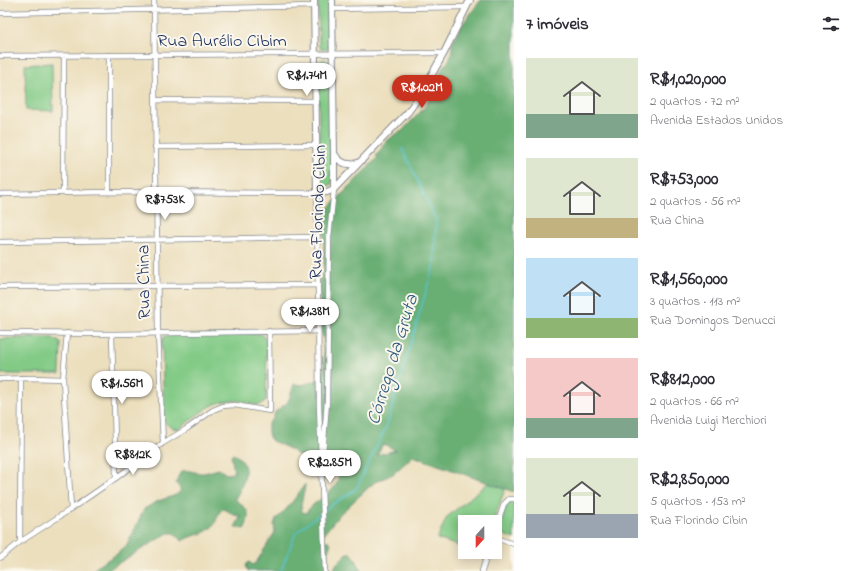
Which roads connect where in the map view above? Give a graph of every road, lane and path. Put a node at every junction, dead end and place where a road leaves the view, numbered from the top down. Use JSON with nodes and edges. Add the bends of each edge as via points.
{"nodes":[{"id":1,"x":154,"y":0,"type":"edge"},
{"id":2,"x":332,"y":0,"type":"edge"},
{"id":3,"x":470,"y":0,"type":"edge"},
{"id":4,"x":314,"y":3,"type":"edge"},
{"id":5,"x":467,"y":7,"type":"junction"},
{"id":6,"x":154,"y":9,"type":"junction"},
{"id":7,"x":332,"y":9,"type":"junction"},
{"id":8,"x":0,"y":13,"type":"edge"},
{"id":9,"x":444,"y":53,"type":"junction"},
{"id":10,"x":154,"y":54,"type":"junction"},
{"id":11,"x":316,"y":54,"type":"junction"},
{"id":12,"x":333,"y":54,"type":"junction"},
{"id":13,"x":109,"y":55,"type":"junction"},
{"id":14,"x":0,"y":56,"type":"edge"},
{"id":15,"x":64,"y":56,"type":"junction"},
{"id":16,"x":155,"y":100,"type":"junction"},
{"id":17,"x":316,"y":101,"type":"junction"},
{"id":18,"x":316,"y":145,"type":"junction"},
{"id":19,"x":155,"y":147,"type":"junction"},
{"id":20,"x":334,"y":155,"type":"junction"},
{"id":21,"x":359,"y":163,"type":"junction"},
{"id":22,"x":334,"y":189,"type":"junction"},
{"id":23,"x":109,"y":192,"type":"junction"},
{"id":24,"x":156,"y":192,"type":"junction"},
{"id":25,"x":63,"y":193,"type":"junction"},
{"id":26,"x":317,"y":193,"type":"junction"},
{"id":27,"x":0,"y":194,"type":"edge"},
{"id":28,"x":317,"y":237,"type":"junction"},
{"id":29,"x":157,"y":239,"type":"junction"},
{"id":30,"x":0,"y":242,"type":"edge"},
{"id":31,"x":318,"y":285,"type":"junction"},
{"id":32,"x":158,"y":286,"type":"junction"},
{"id":33,"x":0,"y":287,"type":"edge"},
{"id":34,"x":269,"y":331,"type":"junction"},
{"id":35,"x":318,"y":331,"type":"junction"},
{"id":36,"x":0,"y":333,"type":"edge"},
{"id":37,"x":67,"y":333,"type":"junction"},
{"id":38,"x":158,"y":333,"type":"junction"},
{"id":39,"x":112,"y":334,"type":"junction"},
{"id":40,"x":21,"y":378,"type":"junction"},
{"id":41,"x":0,"y":379,"type":"edge"},
{"id":42,"x":63,"y":379,"type":"junction"},
{"id":43,"x":163,"y":443,"type":"junction"},
{"id":44,"x":321,"y":473,"type":"junction"},
{"id":45,"x":116,"y":478,"type":"junction"},
{"id":46,"x":514,"y":499,"type":"edge"},
{"id":47,"x":71,"y":509,"type":"junction"},
{"id":48,"x":500,"y":515,"type":"edge"},
{"id":49,"x":502,"y":540,"type":"edge"},
{"id":50,"x":20,"y":542,"type":"junction"},
{"id":51,"x":514,"y":544,"type":"edge"},
{"id":52,"x":0,"y":558,"type":"edge"},
{"id":53,"x":486,"y":559,"type":"edge"},
{"id":54,"x":325,"y":571,"type":"edge"},
{"id":55,"x":482,"y":571,"type":"edge"}],
"edges":[{"from":1,"to":6,"type":"street","name":"Rua China"},
{"from":2,"to":7,"type":"street","name":"Rua Florindo Cibin"},
{"from":3,"to":5,"type":"street"},
{"from":4,"to":6,"type":"street"},
{"from":4,"to":11,"type":"street","name":"Rua Florindo Cibin"},
{"from":5,"to":7,"type":"street"},
{"from":5,"to":9,"type":"street"},
{"from":6,"to":8,"type":"street"},
{"from":6,"to":10,"type":"street","name":"Rua China"},
{"from":7,"to":12,"type":"street","name":"Rua Florindo Cibin"},
{"from":9,"to":12,"type":"street","name":"Rua Aurélio Cibim"},
{"from":9,"to":21,"type":"street","via":[[408,112]]},
{"from":10,"to":11,"type":"street","name":"Rua Aurélio Cibim"},
{"from":10,"to":13,"type":"street","name":"Rua Aurélio Cibim"},
{"from":10,"to":16,"type":"street","name":"Rua China"},
{"from":11,"to":12,"type":"street","name":"Rua Aurélio Cibim"},
{"from":11,"to":17,"type":"street","name":"Rua Florindo Cibin"},
{"from":12,"to":20,"type":"street","name":"Rua Florindo Cibin"},
{"from":13,"to":15,"type":"street","name":"Rua Aurélio Cibim"},
{"from":13,"to":23,"type":"street"},
{"from":14,"to":15,"type":"street","name":"Rua Aurélio Cibim"},
{"from":15,"to":25,"type":"street"},
{"from":16,"to":17,"type":"street"},
{"from":16,"to":19,"type":"street","name":"Rua China"},
{"from":17,"to":18,"type":"street","name":"Rua Florindo Cibin"},
{"from":18,"to":19,"type":"street"},
{"from":18,"to":26,"type":"street","name":"Rua Florindo Cibin"},
{"from":19,"to":24,"type":"street","name":"Rua China"},
{"from":20,"to":21,"type":"street","via":[[345,164]]},
{"from":20,"to":22,"type":"street","name":"Rua Florindo Cibin"},
{"from":21,"to":22,"type":"street"},
{"from":22,"to":26,"type":"street"},
{"from":22,"to":44,"type":"street","name":"Rua Florindo Cibin","via":[[329,237],[327,407]]},
{"from":23,"to":24,"type":"street"},
{"from":23,"to":25,"type":"street"},
{"from":24,"to":26,"type":"street"},
{"from":24,"to":29,"type":"street","name":"Rua China"},
{"from":25,"to":27,"type":"street"},
{"from":26,"to":28,"type":"street","name":"Rua Florindo Cibin"},
{"from":28,"to":29,"type":"street"},
{"from":28,"to":31,"type":"street","name":"Rua Florindo Cibin"},
{"from":29,"to":30,"type":"street"},
{"from":29,"to":32,"type":"street","name":"Rua China"},
{"from":31,"to":32,"type":"street"},
{"from":31,"to":35,"type":"street","name":"Rua Florindo Cibin"},
{"from":32,"to":33,"type":"street"},
{"from":32,"to":38,"type":"street","name":"Rua China"},
{"from":34,"to":35,"type":"street"},
{"from":34,"to":38,"type":"street"},
{"from":34,"to":43,"type":"street","via":[[270,411],[234,405],[223,406]]},
{"from":35,"to":44,"type":"street","name":"Rua Florindo Cibin"},
{"from":36,"to":37,"type":"street"},
{"from":37,"to":39,"type":"street"},
{"from":37,"to":42,"type":"street"},
{"from":38,"to":39,"type":"street"},
{"from":38,"to":43,"type":"street","name":"Rua China"},
{"from":39,"to":45,"type":"street"},
{"from":40,"to":41,"type":"street"},
{"from":40,"to":42,"type":"street"},
{"from":40,"to":50,"type":"street"},
{"from":42,"to":47,"type":"street"},
{"from":43,"to":45,"type":"street"},
{"from":44,"to":54,"type":"street","name":"Rua Florindo Cibin"},
{"from":45,"to":47,"type":"street"},
{"from":46,"to":48,"type":"street","via":[[509,499],[504,504]]},
{"from":47,"to":50,"type":"street"},
{"from":49,"to":51,"type":"street"},
{"from":50,"to":52,"type":"street"},
{"from":53,"to":55,"type":"street"}]}
